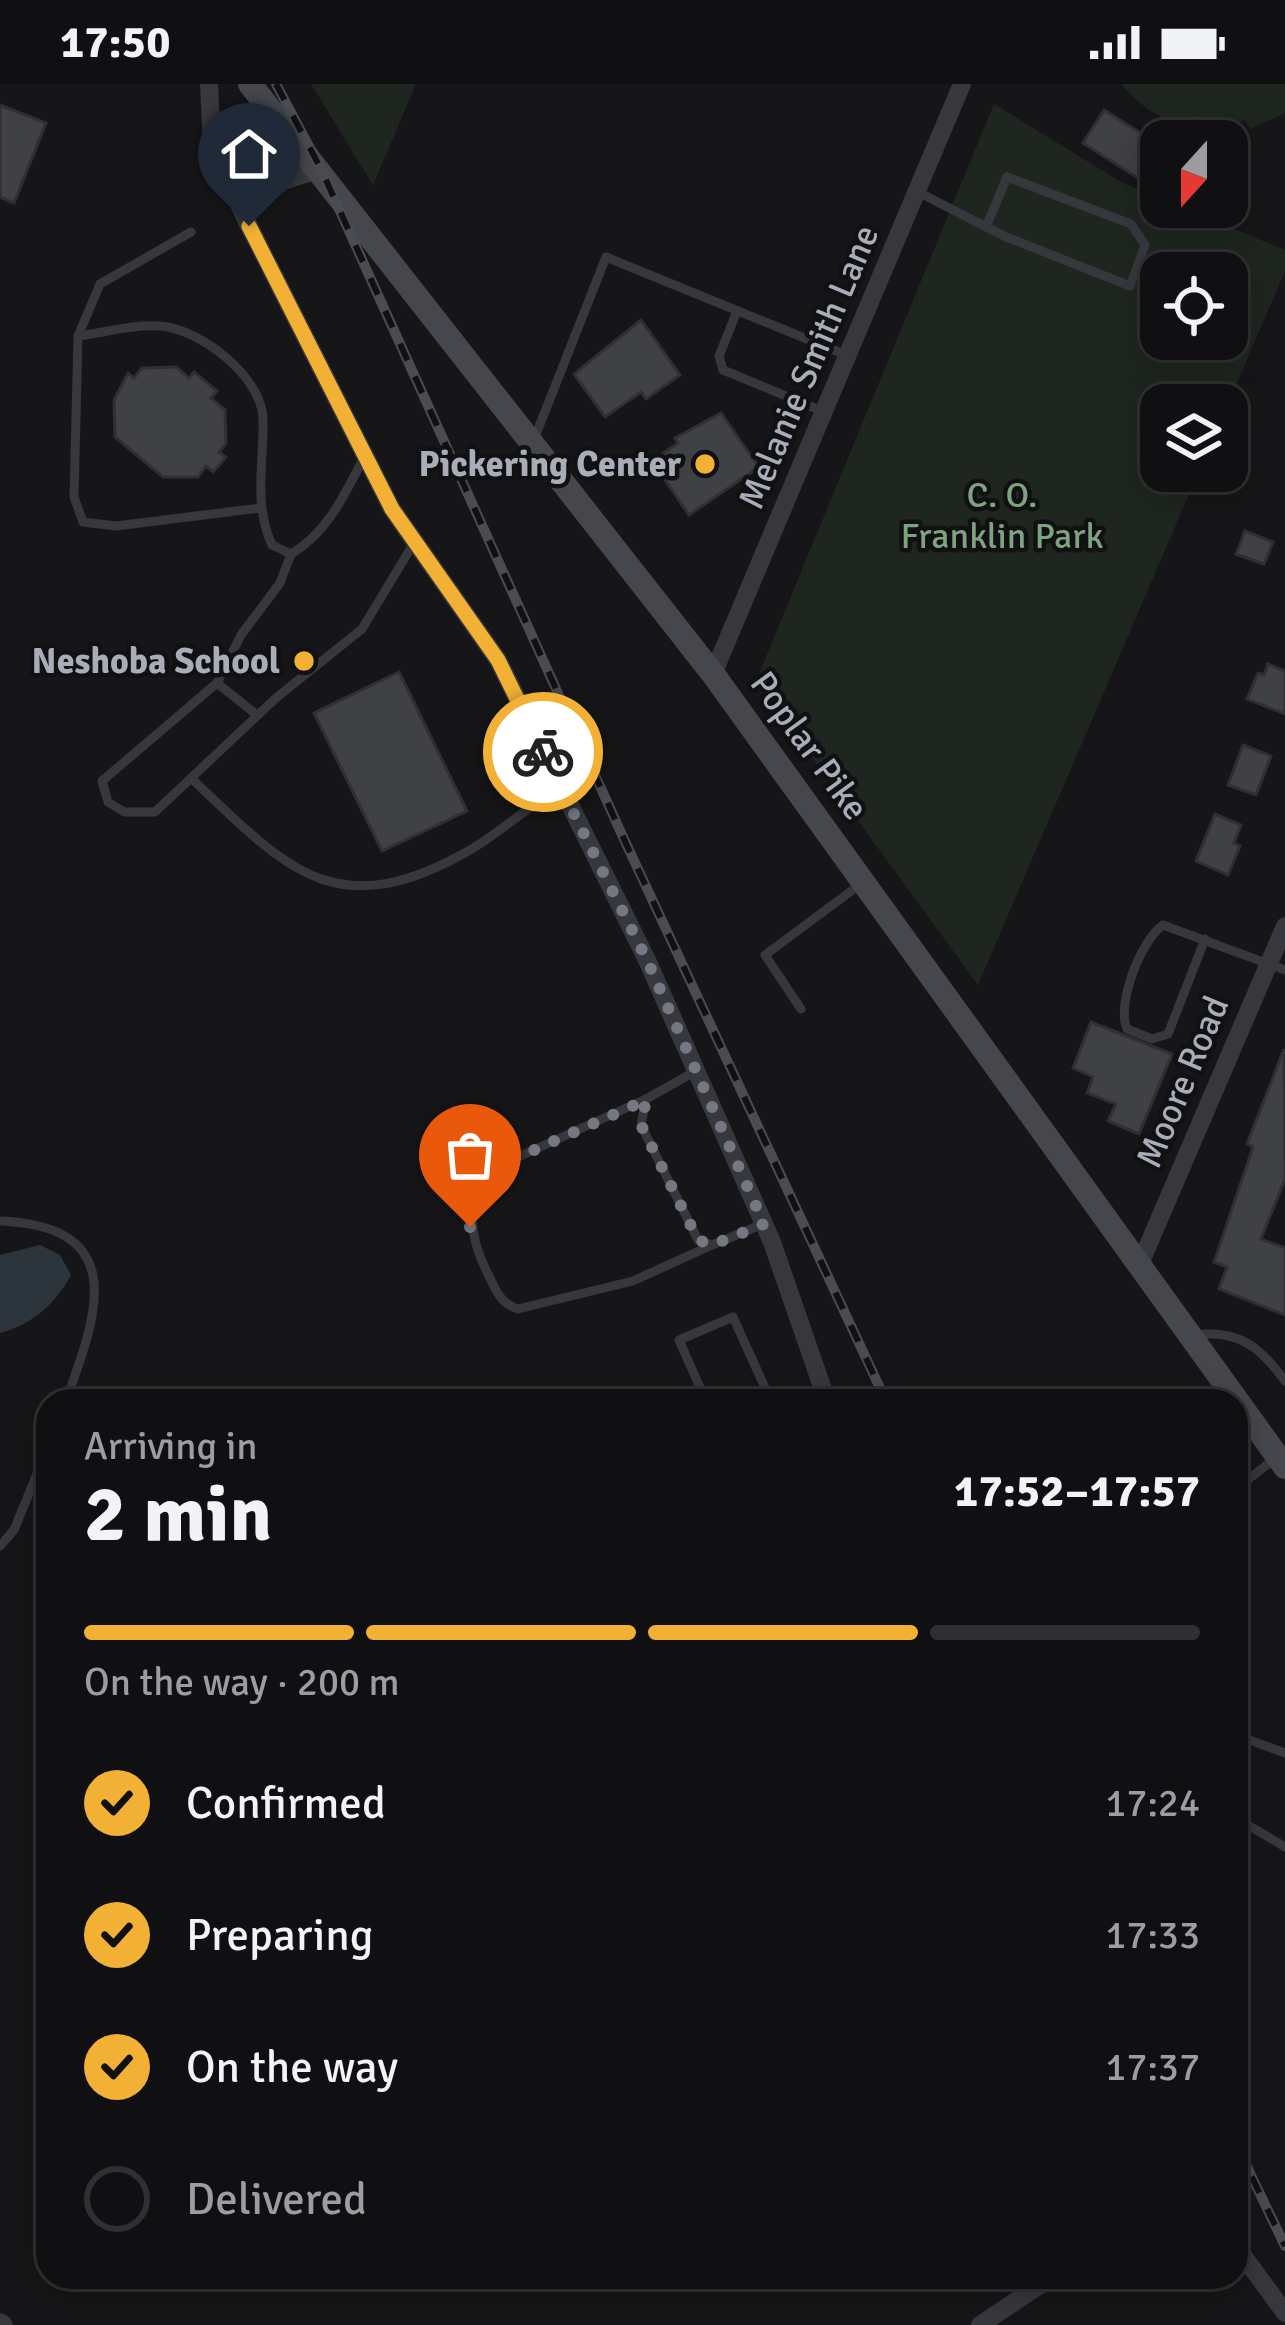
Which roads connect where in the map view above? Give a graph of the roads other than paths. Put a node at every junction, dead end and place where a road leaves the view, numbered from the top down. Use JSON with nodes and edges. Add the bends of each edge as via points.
{"nodes":[{"id":1,"x":209,"y":84,"type":"edge"},
{"id":2,"x":250,"y":84,"type":"edge"},
{"id":3,"x":962,"y":84,"type":"edge"},
{"id":4,"x":321,"y":169,"type":"junction"},
{"id":5,"x":918,"y":192,"type":"junction"},
{"id":6,"x":243,"y":212,"type":"junction"},
{"id":7,"x":986,"y":227,"type":"junction"},
{"id":8,"x":191,"y":232,"type":"dead end"},
{"id":9,"x":737,"y":311,"type":"junction"},
{"id":10,"x":78,"y":336,"type":"junction"},
{"id":11,"x":851,"y":358,"type":"junction"},
{"id":12,"x":827,"y":413,"type":"junction"},
{"id":13,"x":533,"y":442,"type":"junction"},
{"id":14,"x":365,"y":454,"type":"junction"},
{"id":15,"x":260,"y":508,"type":"junction"},
{"id":16,"x":415,"y":541,"type":"junction"},
{"id":17,"x":291,"y":554,"type":"junction"},
{"id":18,"x":712,"y":674,"type":"junction"},
{"id":19,"x":217,"y":682,"type":"junction"},
{"id":20,"x":257,"y":716,"type":"junction"},
{"id":21,"x":191,"y":778,"type":"junction"},
{"id":22,"x":561,"y":787,"type":"junction"},
{"id":23,"x":863,"y":882,"type":"junction"},
{"id":24,"x":1285,"y":926,"type":"edge"},
{"id":25,"x":1205,"y":939,"type":"junction"},
{"id":26,"x":1277,"y":967,"type":"edge"},
{"id":27,"x":801,"y":1010,"type":"dead end"},
{"id":28,"x":696,"y":1071,"type":"junction"},
{"id":29,"x":646,"y":1100,"type":"junction"},
{"id":30,"x":0,"y":1221,"type":"edge"},
{"id":31,"x":764,"y":1224,"type":"junction"},
{"id":32,"x":712,"y":1245,"type":"junction"},
{"id":33,"x":1140,"y":1264,"type":"junction"},
{"id":34,"x":1192,"y":1336,"type":"junction"},
{"id":35,"x":1285,"y":1381,"type":"edge"},
{"id":36,"x":70,"y":1389,"type":"edge"},
{"id":37,"x":701,"y":1389,"type":"edge"},
{"id":38,"x":766,"y":1389,"type":"edge"},
{"id":39,"x":823,"y":1389,"type":"edge"},
{"id":40,"x":1229,"y":1389,"type":"edge"},
{"id":41,"x":1248,"y":1415,"type":"edge"},
{"id":42,"x":1281,"y":1462,"type":"edge"},
{"id":43,"x":36,"y":1477,"type":"edge"},
{"id":44,"x":1248,"y":1482,"type":"edge"},
{"id":45,"x":0,"y":1546,"type":"edge"},
{"id":46,"x":1248,"y":1740,"type":"edge"},
{"id":47,"x":1285,"y":1754,"type":"edge"},
{"id":48,"x":1248,"y":1825,"type":"edge"},
{"id":49,"x":1285,"y":1846,"type":"edge"},
{"id":50,"x":1248,"y":2262,"type":"edge"},
{"id":51,"x":1034,"y":2289,"type":"edge"},
{"id":52,"x":1285,"y":2313,"type":"edge"},
{"id":53,"x":980,"y":2325,"type":"edge"}],
"edges":[{"from":1,"to":6,"type":"street","via":[[212,146]]},
{"from":2,"to":4,"type":"main road","name":"Poplar Pike"},
{"from":3,"to":5,"type":"street","name":"Melanie Smith Lane"},
{"from":4,"to":6,"type":"street","via":[[283,181]]},
{"from":4,"to":13,"type":"main road","name":"Poplar Pike"},
{"from":5,"to":7,"type":"lane"},
{"from":5,"to":11,"type":"street","name":"Melanie Smith Lane"},
{"from":6,"to":14,"type":"street"},
{"from":7,"to":7,"type":"lane","via":[[1130,286],[1145,245],[1131,224],[1007,177]]},
{"from":8,"to":10,"type":"lane","via":[[100,284]]},
{"from":9,"to":11,"type":"lane"},
{"from":9,"to":12,"type":"lane","via":[[719,356],[723,370]]},
{"from":9,"to":13,"type":"lane","via":[[606,257]]},
{"from":10,"to":15,"type":"lane","via":[[162,325],[226,359],[254,386],[263,413]]},
{"from":10,"to":15,"type":"lane","via":[[74,497],[83,522],[116,526]]},
{"from":11,"to":12,"type":"street","name":"Melanie Smith Lane"},
{"from":12,"to":18,"type":"street","name":"Melanie Smith Lane"},
{"from":13,"to":18,"type":"main road","name":"Poplar Pike"},
{"from":14,"to":16,"type":"street"},
{"from":14,"to":17,"type":"lane","via":[[340,504]]},
{"from":15,"to":17,"type":"lane","via":[[272,545]]},
{"from":16,"to":20,"type":"lane","via":[[362,629]]},
{"from":16,"to":22,"type":"street","via":[[498,660]]},
{"from":17,"to":19,"type":"lane"},
{"from":18,"to":23,"type":"main road","name":"Poplar Pike"},
{"from":19,"to":20,"type":"lane"},
{"from":19,"to":21,"type":"lane","via":[[103,782],[108,802],[124,812],[155,812]]},
{"from":20,"to":21,"type":"lane"},
{"from":21,"to":22,"type":"lane","via":[[300,874],[353,887],[412,880],[475,848]]},
{"from":22,"to":28,"type":"street"},
{"from":23,"to":27,"type":"lane","via":[[765,956]]},
{"from":23,"to":33,"type":"main road","name":"Poplar Pike"},
{"from":24,"to":26,"type":"street","name":"Moore Road"},
{"from":25,"to":25,"type":"lane","via":[[1163,925],[1151,933],[1124,1009],[1127,1029],[1152,1040],[1168,1034]]},
{"from":25,"to":26,"type":"lane"},
{"from":26,"to":33,"type":"street","name":"Moore Road"},
{"from":28,"to":29,"type":"lane"},
{"from":28,"to":31,"type":"street"},
{"from":29,"to":32,"type":"lane","via":[[641,1125],[698,1240]]},
{"from":29,"to":32,"type":"lane","via":[[485,1179],[471,1210],[473,1243],[498,1295],[518,1309],[651,1275]]},
{"from":30,"to":36,"type":"lane","via":[[57,1232],[93,1268],[98,1308]]},
{"from":31,"to":32,"type":"lane"},
{"from":31,"to":39,"type":"street"},
{"from":33,"to":34,"type":"main road","name":"Poplar Pike"},
{"from":34,"to":35,"type":"lane","via":[[1224,1333],[1253,1344]]},
{"from":34,"to":40,"type":"main road","name":"Poplar Pike"},
{"from":37,"to":38,"type":"lane","via":[[679,1340],[733,1317]]},
{"from":41,"to":42,"type":"main road","name":"Poplar Pike"},
{"from":42,"to":44,"type":"lane"},
{"from":43,"to":45,"type":"lane"},
{"from":46,"to":47,"type":"lane"},
{"from":48,"to":49,"type":"lane"},
{"from":50,"to":52,"type":"street"},
{"from":51,"to":53,"type":"street"}]}
